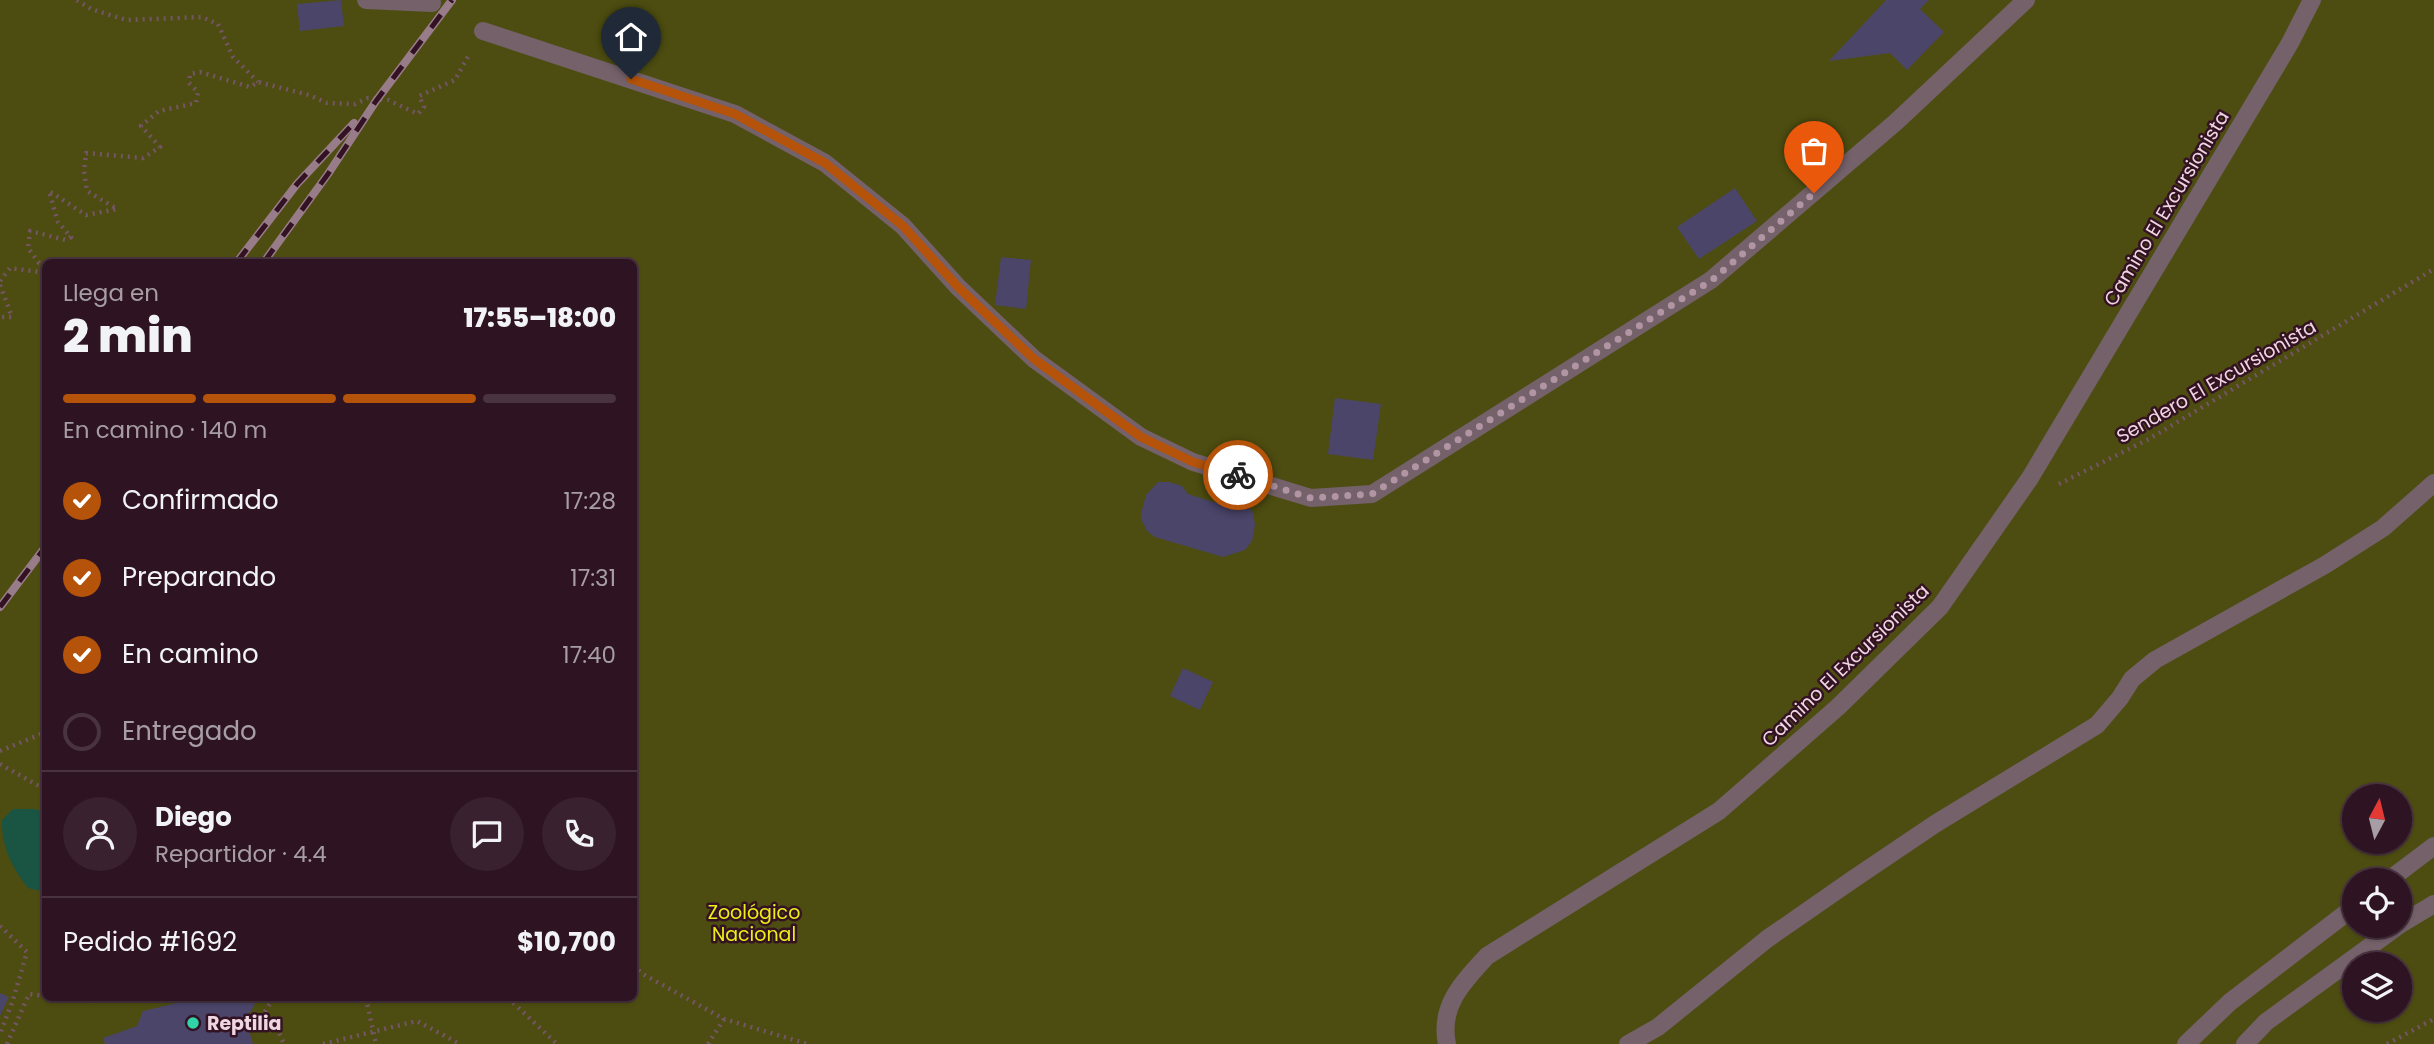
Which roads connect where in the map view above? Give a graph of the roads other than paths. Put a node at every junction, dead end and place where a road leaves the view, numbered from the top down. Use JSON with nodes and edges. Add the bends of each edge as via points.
{"nodes":[{"id":1,"x":366,"y":0,"type":"edge"},
{"id":2,"x":2026,"y":0,"type":"edge"},
{"id":3,"x":2312,"y":0,"type":"edge"},
{"id":4,"x":432,"y":3,"type":"dead end"},
{"id":5,"x":483,"y":31,"type":"road end"},
{"id":6,"x":2434,"y":483,"type":"edge"},
{"id":7,"x":2434,"y":846,"type":"edge"},
{"id":8,"x":2405,"y":868,"type":"edge"},
{"id":9,"x":2434,"y":904,"type":"edge"},
{"id":10,"x":2342,"y":916,"type":"edge"},
{"id":11,"x":2412,"y":917,"type":"edge"},
{"id":12,"x":2381,"y":938,"type":"edge"},
{"id":13,"x":1447,"y":1044,"type":"edge"},
{"id":14,"x":1628,"y":1044,"type":"edge"},
{"id":15,"x":2186,"y":1044,"type":"edge"},
{"id":16,"x":2245,"y":1044,"type":"edge"}],
"edges":[{"from":1,"to":4,"type":"street"},
{"from":2,"to":5,"type":"street","via":[[1896,122],[1712,280],[1372,494],[1311,498],[1193,462],[1141,437],[1034,359],[958,287],[903,226],[825,163],[735,114]]},
{"from":3,"to":13,"type":"street","name":"Camino El Excursionista","via":[[2030,478],[1940,607],[1838,707],[1719,811],[1487,956],[1457,990],[1446,1017]]},
{"from":6,"to":14,"type":"street","via":[[2383,528],[2325,565],[2155,660],[2132,679],[2098,725],[1852,880],[1767,939],[1658,1027]]},
{"from":7,"to":8,"type":"street"},
{"from":9,"to":11,"type":"street"},
{"from":10,"to":15,"type":"street","via":[[2230,1002]]},
{"from":12,"to":16,"type":"street","via":[[2266,1022]]}]}
